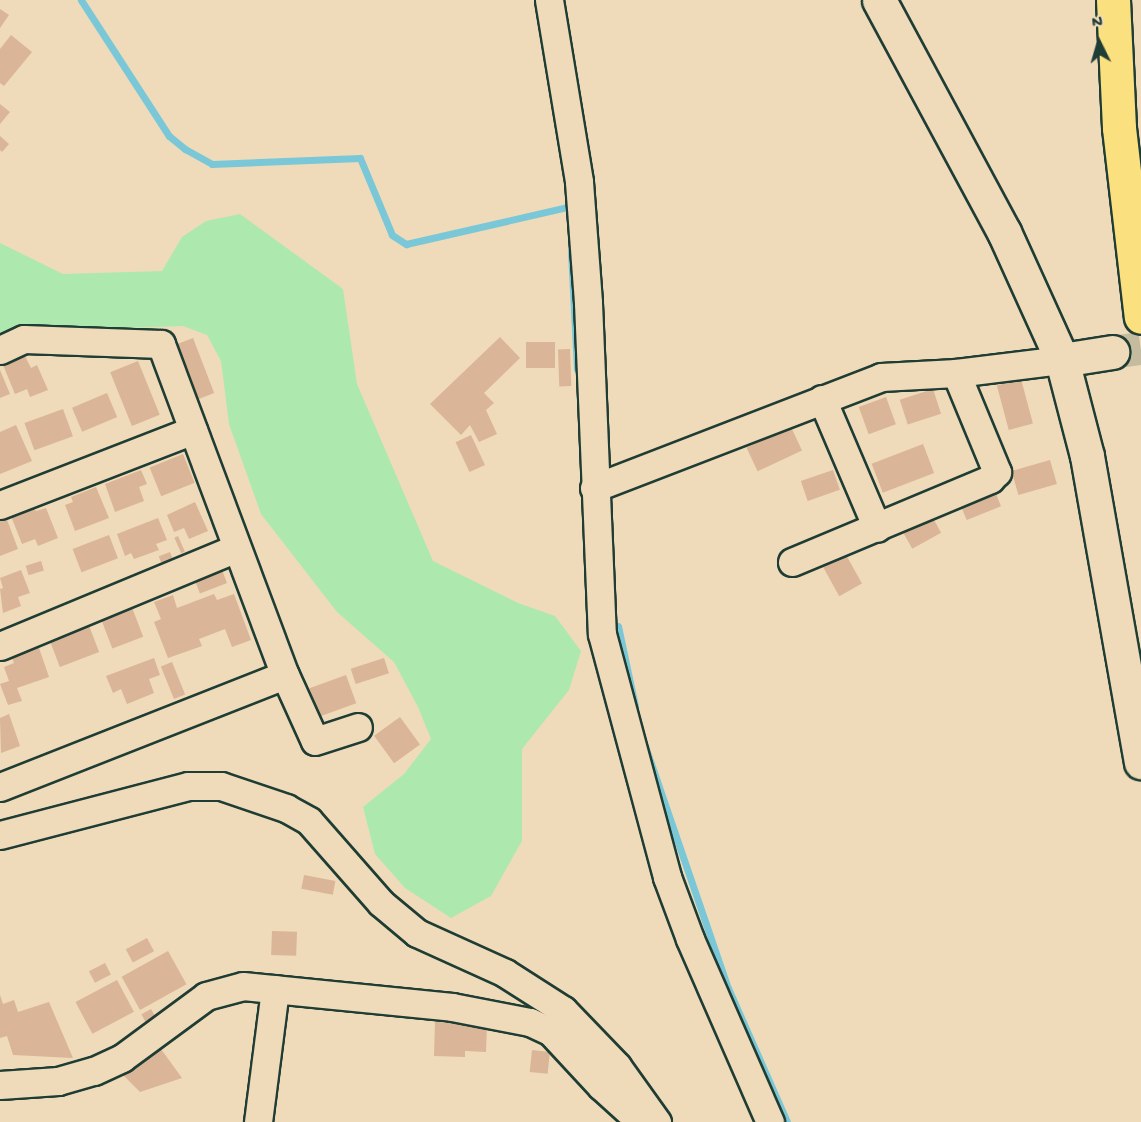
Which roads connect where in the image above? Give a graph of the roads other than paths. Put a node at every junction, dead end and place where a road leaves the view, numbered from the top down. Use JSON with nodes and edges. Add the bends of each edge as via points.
{"nodes":[{"id":1,"x":549,"y":0,"type":"edge"},
{"id":2,"x":879,"y":0,"type":"edge"},
{"id":3,"x":1113,"y":0,"type":"edge"},
{"id":4,"x":1141,"y":317,"type":"edge"},
{"id":5,"x":0,"y":350,"type":"edge"},
{"id":6,"x":1112,"y":352,"type":"tunnel mouth"},
{"id":7,"x":1062,"y":360,"type":"junction"},
{"id":8,"x":956,"y":374,"type":"junction"},
{"id":9,"x":822,"y":399,"type":"junction"},
{"id":10,"x":193,"y":430,"type":"junction"},
{"id":11,"x":594,"y":488,"type":"junction"},
{"id":12,"x":0,"y":505,"type":"edge"},
{"id":13,"x":877,"y":528,"type":"junction"},
{"id":14,"x":237,"y":548,"type":"junction"},
{"id":15,"x":792,"y":562,"type":"dead end"},
{"id":16,"x":0,"y":646,"type":"edge"},
{"id":17,"x":285,"y":675,"type":"junction"},
{"id":18,"x":358,"y":727,"type":"dead end"},
{"id":19,"x":1141,"y":762,"type":"edge"},
{"id":20,"x":0,"y":787,"type":"edge"},
{"id":21,"x":0,"y":835,"type":"edge"},
{"id":22,"x":275,"y":989,"type":"junction"},
{"id":23,"x":0,"y":1084,"type":"edge"},
{"id":24,"x":258,"y":1122,"type":"edge"},
{"id":25,"x":648,"y":1122,"type":"edge"},
{"id":26,"x":657,"y":1122,"type":"edge"},
{"id":27,"x":770,"y":1122,"type":"edge"}],
"edges":[{"from":1,"to":11,"type":"street","via":[[579,182],[588,303]]},
{"from":2,"to":7,"type":"street","via":[[1004,232]]},
{"from":3,"to":4,"type":"highway","via":[[1119,128]]},
{"from":5,"to":10,"type":"street","via":[[24,339],[161,344]]},
{"from":6,"to":7,"type":"street"},
{"from":7,"to":8,"type":"street"},
{"from":7,"to":19,"type":"street","via":[[1087,456]]},
{"from":8,"to":9,"type":"street","via":[[882,377]]},
{"from":8,"to":13,"type":"street","via":[[997,472],[990,479]]},
{"from":9,"to":11,"type":"street"},
{"from":9,"to":13,"type":"street"},
{"from":10,"to":12,"type":"street"},
{"from":10,"to":14,"type":"street"},
{"from":11,"to":27,"type":"street","via":[[602,634],[667,877]]},
{"from":13,"to":15,"type":"street"},
{"from":14,"to":16,"type":"street"},
{"from":14,"to":17,"type":"street"},
{"from":17,"to":18,"type":"street","via":[[315,741]]},
{"from":17,"to":20,"type":"street"},
{"from":21,"to":26,"type":"street","via":[[188,786],[221,786],[286,808],[309,822],[381,903],[417,933],[505,973],[563,1010],[617,1066]]},
{"from":22,"to":23,"type":"street","via":[[232,986],[206,996],[122,1058],[94,1071],[58,1081]]},
{"from":22,"to":24,"type":"street"},
{"from":22,"to":25,"type":"street","via":[[452,1007],[530,1022],[551,1032],[601,1086],[632,1114]]}]}
